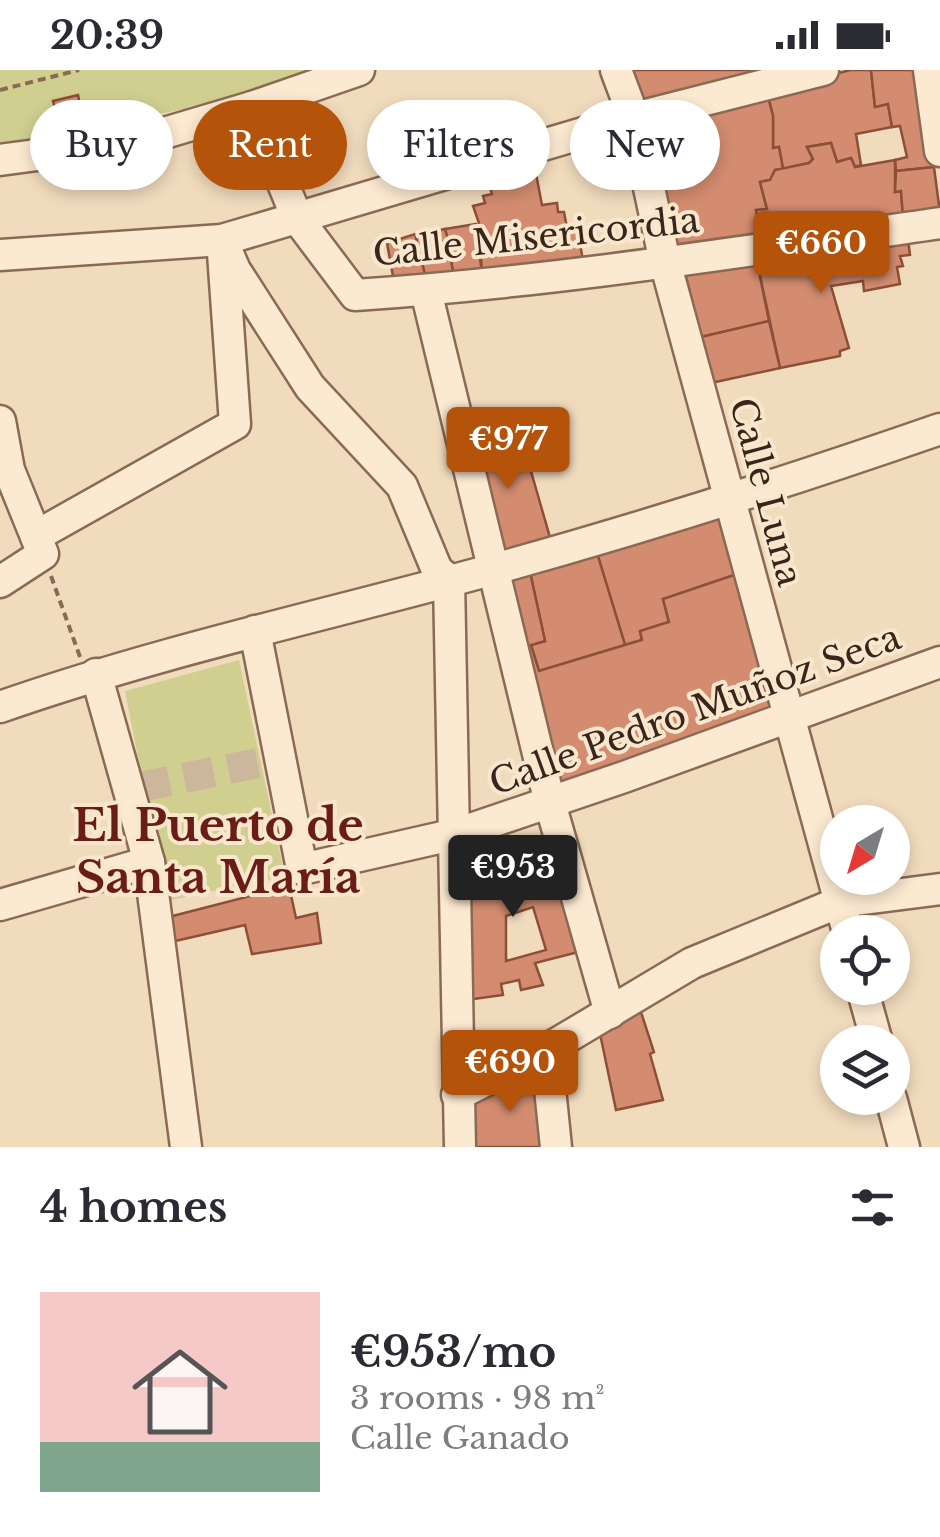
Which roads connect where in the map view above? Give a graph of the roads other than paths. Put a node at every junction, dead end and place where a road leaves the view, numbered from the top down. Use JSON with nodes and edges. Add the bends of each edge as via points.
{"nodes":[{"id":1,"x":358,"y":70,"type":"edge"},
{"id":2,"x":616,"y":70,"type":"edge"},
{"id":3,"x":823,"y":70,"type":"edge"},
{"id":4,"x":930,"y":70,"type":"edge"},
{"id":5,"x":274,"y":100,"type":"edge"},
{"id":6,"x":627,"y":100,"type":"edge"},
{"id":7,"x":705,"y":100,"type":"edge"},
{"id":8,"x":193,"y":125,"type":"edge"},
{"id":9,"x":570,"y":137,"type":"edge"},
{"id":10,"x":940,"y":151,"type":"edge"},
{"id":11,"x":0,"y":160,"type":"edge"},
{"id":12,"x":286,"y":190,"type":"edge"},
{"id":13,"x":650,"y":190,"type":"edge"},
{"id":14,"x":297,"y":218,"type":"junction"},
{"id":15,"x":940,"y":223,"type":"edge"},
{"id":16,"x":222,"y":240,"type":"junction"},
{"id":17,"x":0,"y":255,"type":"edge"},
{"id":18,"x":665,"y":262,"type":"junction"},
{"id":19,"x":426,"y":290,"type":"junction"},
{"id":20,"x":0,"y":421,"type":"edge"},
{"id":21,"x":940,"y":429,"type":"edge"},
{"id":22,"x":730,"y":501,"type":"junction"},
{"id":23,"x":40,"y":545,"type":"junction"},
{"id":24,"x":493,"y":570,"type":"junction"},
{"id":25,"x":449,"y":580,"type":"junction"},
{"id":26,"x":0,"y":582,"type":"edge"},
{"id":27,"x":255,"y":631,"type":"junction"},
{"id":28,"x":940,"y":662,"type":"edge"},
{"id":29,"x":263,"y":669,"type":"junction"},
{"id":30,"x":96,"y":674,"type":"junction"},
{"id":31,"x":0,"y":707,"type":"edge"},
{"id":32,"x":108,"y":716,"type":"junction"},
{"id":33,"x":788,"y":716,"type":"junction"},
{"id":34,"x":268,"y":761,"type":"dead end"},
{"id":35,"x":140,"y":787,"type":"dead end"},
{"id":36,"x":550,"y":803,"type":"junction"},
{"id":37,"x":456,"y":834,"type":"junction"},
{"id":38,"x":149,"y":862,"type":"junction"},
{"id":39,"x":940,"y":889,"type":"edge"},
{"id":40,"x":840,"y":902,"type":"junction"},
{"id":41,"x":0,"y":906,"type":"edge"},
{"id":42,"x":843,"y":915,"type":"edge"},
{"id":43,"x":610,"y":1013,"type":"junction"},
{"id":44,"x":546,"y":1050,"type":"junction"},
{"id":45,"x":457,"y":1094,"type":"junction"},
{"id":46,"x":896,"y":1115,"type":"edge"},
{"id":47,"x":186,"y":1147,"type":"edge"},
{"id":48,"x":460,"y":1147,"type":"edge"},
{"id":49,"x":556,"y":1147,"type":"edge"},
{"id":50,"x":904,"y":1147,"type":"edge"}],
"edges":[{"from":1,"to":5,"type":"street"},
{"from":2,"to":6,"type":"street","name":"Calle Luna"},
{"from":3,"to":7,"type":"street"},
{"from":4,"to":10,"type":"street"},
{"from":8,"to":11,"type":"street","via":[[134,142]]},
{"from":9,"to":14,"type":"street"},
{"from":12,"to":14,"type":"street"},
{"from":13,"to":18,"type":"street","name":"Calle Luna"},
{"from":14,"to":16,"type":"street"},
{"from":14,"to":19,"type":"street","name":"Calle Misericordia","via":[[355,295]]},
{"from":15,"to":18,"type":"street","name":"Calle Misericordia"},
{"from":16,"to":17,"type":"street"},
{"from":16,"to":23,"type":"street","via":[[234,424]]},
{"from":16,"to":25,"type":"street","via":[[310,388],[402,486],[437,570]]},
{"from":18,"to":19,"type":"street","name":"Calle Misericordia"},
{"from":18,"to":22,"type":"street","name":"Calle Luna"},
{"from":19,"to":24,"type":"street"},
{"from":20,"to":23,"type":"street","via":[[10,470]]},
{"from":21,"to":22,"type":"street"},
{"from":22,"to":24,"type":"street"},
{"from":22,"to":33,"type":"street","name":"Calle Luna"},
{"from":23,"to":26,"type":"street"},
{"from":24,"to":25,"type":"street"},
{"from":24,"to":36,"type":"street"},
{"from":25,"to":27,"type":"street"},
{"from":25,"to":37,"type":"street"},
{"from":27,"to":29,"type":"street","name":"Calle Pedro Muñoz Seca"},
{"from":27,"to":30,"type":"street"},
{"from":28,"to":33,"type":"street","name":"Calle Pedro Muñoz Seca"},
{"from":29,"to":34,"type":"street","via":[[255,699]]},
{"from":29,"to":37,"type":"street","name":"Calle Pedro Muñoz Seca","via":[[302,869]]},
{"from":30,"to":31,"type":"street"},
{"from":30,"to":32,"type":"street"},
{"from":32,"to":35,"type":"street","via":[[128,730]]},
{"from":32,"to":38,"type":"street"},
{"from":33,"to":36,"type":"street","name":"Calle Pedro Muñoz Seca"},
{"from":33,"to":40,"type":"street","name":"Calle Luna"},
{"from":36,"to":37,"type":"street","name":"Calle Pedro Muñoz Seca"},
{"from":36,"to":43,"type":"street"},
{"from":37,"to":45,"type":"street"},
{"from":38,"to":41,"type":"street"},
{"from":38,"to":47,"type":"street"},
{"from":39,"to":40,"type":"street"},
{"from":40,"to":42,"type":"street","name":"Calle Luna"},
{"from":40,"to":43,"type":"street","via":[[692,963]]},
{"from":43,"to":44,"type":"street"},
{"from":44,"to":45,"type":"street"},
{"from":44,"to":49,"type":"street"},
{"from":45,"to":48,"type":"street"},
{"from":46,"to":50,"type":"street"}]}
